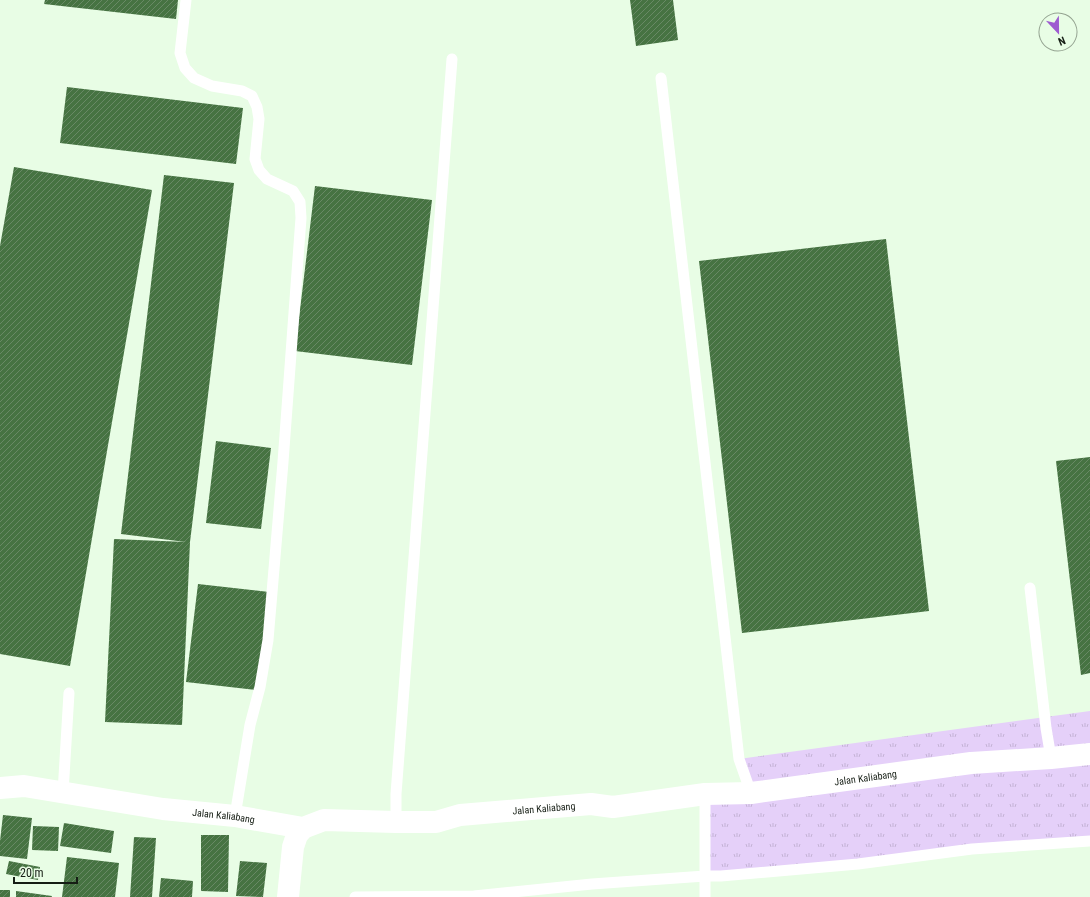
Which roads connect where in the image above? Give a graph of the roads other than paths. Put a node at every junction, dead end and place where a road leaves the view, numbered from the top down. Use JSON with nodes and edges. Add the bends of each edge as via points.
{"nodes":[{"id":1,"x":186,"y":0,"type":"edge"},
{"id":2,"x":452,"y":59,"type":"dead end"},
{"id":3,"x":661,"y":78,"type":"dead end"},
{"id":4,"x":1030,"y":588,"type":"dead end"},
{"id":5,"x":69,"y":693,"type":"dead end"},
{"id":6,"x":1090,"y":754,"type":"edge"},
{"id":7,"x":1051,"y":758,"type":"junction"},
{"id":8,"x":0,"y":788,"type":"edge"},
{"id":9,"x":63,"y":793,"type":"junction"},
{"id":10,"x":751,"y":793,"type":"junction"},
{"id":11,"x":705,"y":794,"type":"junction"},
{"id":12,"x":235,"y":816,"type":"junction"},
{"id":13,"x":396,"y":822,"type":"junction"},
{"id":14,"x":303,"y":828,"type":"junction"},
{"id":15,"x":1090,"y":841,"type":"edge"},
{"id":16,"x":705,"y":876,"type":"junction"},
{"id":17,"x":288,"y":897,"type":"edge"},
{"id":18,"x":355,"y":897,"type":"edge"},
{"id":19,"x":705,"y":897,"type":"edge"}],
"edges":[{"from":1,"to":12,"type":"lane","via":[[180,53],[185,68],[194,78],[212,86],[242,91],[252,96],[259,119],[255,159],[259,170],[267,179],[293,191],[300,202],[301,218],[268,640],[250,725]]},
{"from":2,"to":13,"type":"lane","via":[[396,794]]},
{"from":3,"to":10,"type":"lane","via":[[739,759]]},
{"from":4,"to":7,"type":"lane"},
{"from":5,"to":9,"type":"lane"},
{"from":6,"to":7,"type":"main road","name":"Jalan Kaliabang"},
{"from":7,"to":10,"type":"main road","name":"Jalan Kaliabang","via":[[971,763]]},
{"from":8,"to":9,"type":"main road","name":"Jalan Kaliabang","via":[[24,786]]},
{"from":9,"to":12,"type":"main road","name":"Jalan Kaliabang","via":[[163,809]]},
{"from":10,"to":11,"type":"main road","name":"Jalan Kaliabang"},
{"from":11,"to":13,"type":"main road","name":"Jalan Kaliabang","via":[[613,808],[591,804],[460,815],[436,822]]},
{"from":11,"to":16,"type":"lane"},
{"from":12,"to":14,"type":"main road","name":"Jalan Kaliabang"},
{"from":13,"to":14,"type":"main road","name":"Jalan Kaliabang","via":[[324,820]]},
{"from":14,"to":17,"type":"main road","via":[[297,835],[293,847]]},
{"from":15,"to":16,"type":"lane","via":[[972,849],[858,864]]},
{"from":16,"to":18,"type":"lane","via":[[474,896]]},
{"from":16,"to":19,"type":"lane"}]}
